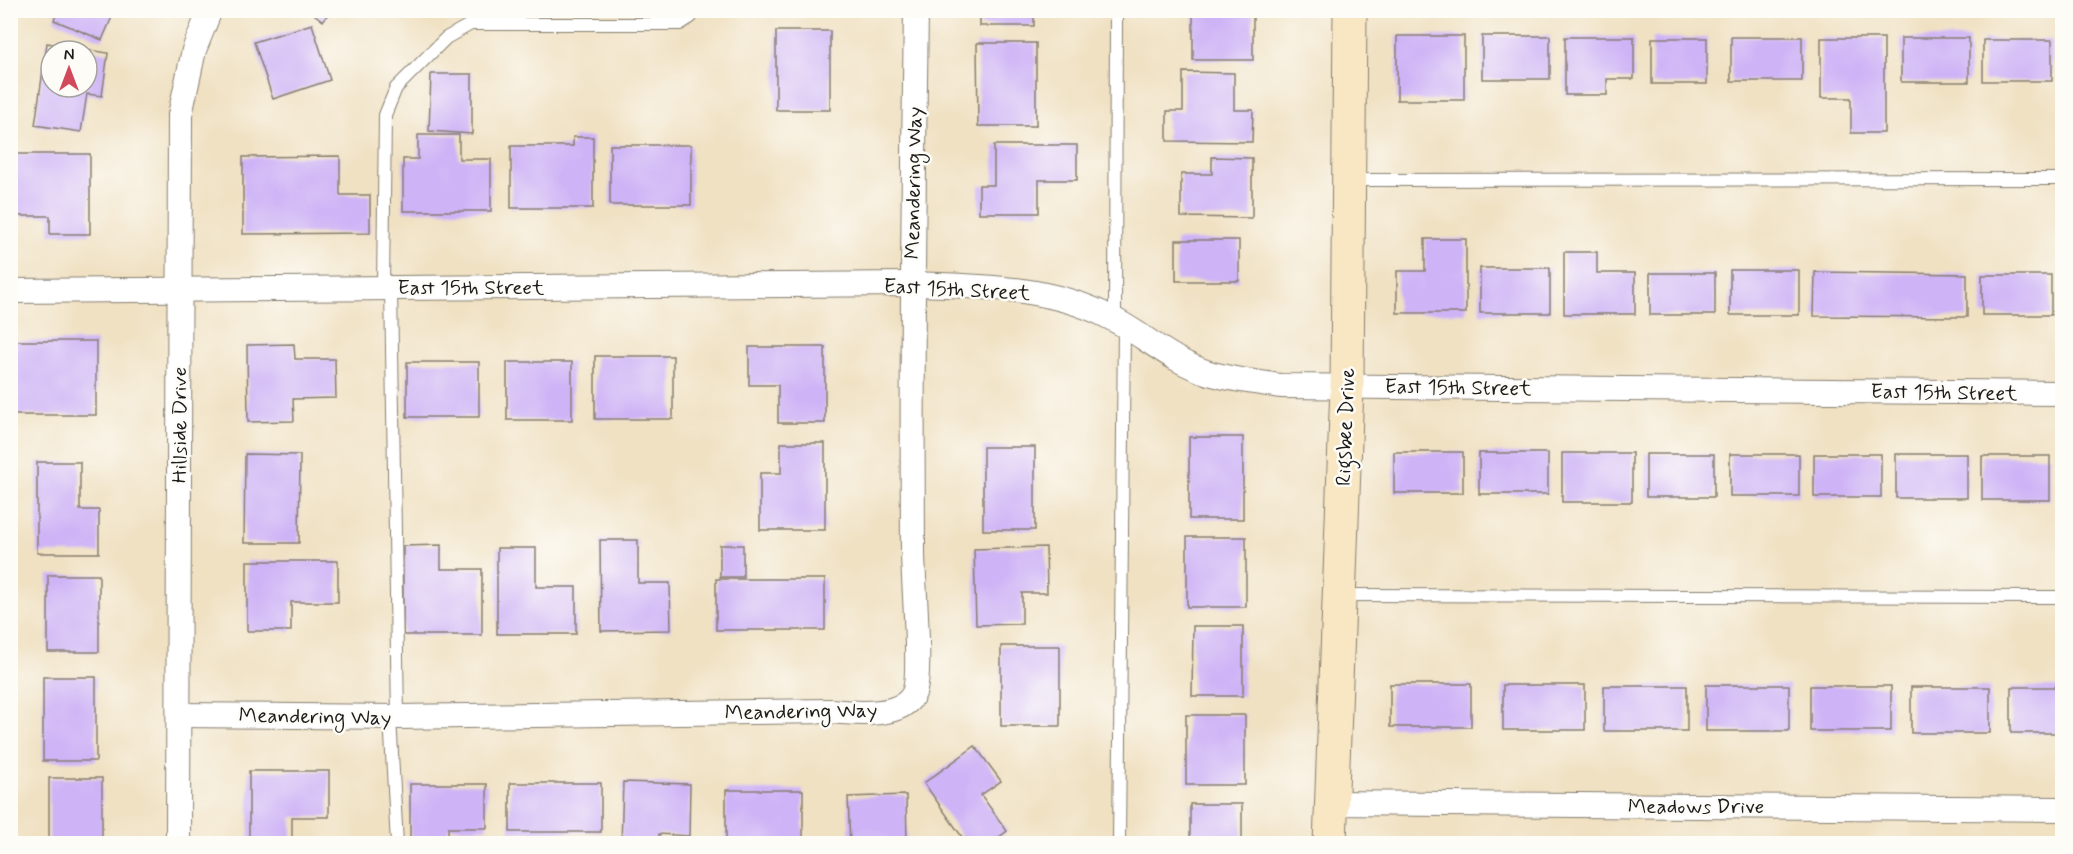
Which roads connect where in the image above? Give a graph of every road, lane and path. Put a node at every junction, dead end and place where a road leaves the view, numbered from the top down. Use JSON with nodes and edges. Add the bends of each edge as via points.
{"nodes":[{"id":1,"x":210,"y":10,"type":"edge"},
{"id":2,"x":694,"y":10,"type":"edge"},
{"id":3,"x":916,"y":10,"type":"edge"},
{"id":4,"x":1116,"y":10,"type":"edge"},
{"id":5,"x":1350,"y":10,"type":"edge"},
{"id":6,"x":2062,"y":179,"type":"edge"},
{"id":7,"x":1349,"y":180,"type":"junction"},
{"id":8,"x":911,"y":284,"type":"junction"},
{"id":9,"x":387,"y":288,"type":"junction"},
{"id":10,"x":178,"y":290,"type":"junction"},
{"id":11,"x":10,"y":291,"type":"edge"},
{"id":12,"x":1120,"y":323,"type":"junction"},
{"id":13,"x":1347,"y":386,"type":"junction"},
{"id":14,"x":2062,"y":393,"type":"edge"},
{"id":15,"x":1339,"y":596,"type":"junction"},
{"id":16,"x":2062,"y":597,"type":"edge"},
{"id":17,"x":179,"y":715,"type":"junction"},
{"id":18,"x":394,"y":717,"type":"junction"},
{"id":19,"x":1330,"y":802,"type":"junction"},
{"id":20,"x":2062,"y":808,"type":"edge"},
{"id":21,"x":178,"y":843,"type":"edge"},
{"id":22,"x":397,"y":843,"type":"edge"},
{"id":23,"x":1119,"y":843,"type":"edge"},
{"id":24,"x":1330,"y":843,"type":"edge"}],
"edges":[{"from":1,"to":10,"type":"street","name":"Hillside Drive","via":[[194,51],[180,116]]},
{"from":2,"to":9,"type":"lane","via":[[691,18],[680,24],[471,24],[446,38],[396,87],[385,116]]},
{"from":3,"to":8,"type":"street","name":"Meandering Way"},
{"from":4,"to":12,"type":"lane"},
{"from":5,"to":7,"type":"street","name":"Rigsbee Drive"},
{"from":6,"to":7,"type":"lane"},
{"from":7,"to":13,"type":"street","name":"Rigsbee Drive"},
{"from":8,"to":9,"type":"street","name":"East 15th Street"},
{"from":8,"to":12,"type":"street","name":"East 15th Street","via":[[981,286],[1045,295]]},
{"from":8,"to":18,"type":"street","name":"Meandering Way","via":[[913,593],[918,679],[913,695],[893,709],[864,714],[830,711]]},
{"from":9,"to":10,"type":"street","name":"East 15th Street"},
{"from":9,"to":18,"type":"lane"},
{"from":10,"to":11,"type":"street","name":"East 15th Street"},
{"from":10,"to":17,"type":"street","name":"Hillside Drive"},
{"from":12,"to":13,"type":"street","name":"East 15th Street","via":[[1162,351],[1208,373],[1281,386]]},
{"from":12,"to":23,"type":"lane"},
{"from":13,"to":14,"type":"street","name":"East 15th Street"},
{"from":13,"to":15,"type":"street","name":"Rigsbee Drive"},
{"from":15,"to":16,"type":"lane"},
{"from":15,"to":19,"type":"street","name":"Rigsbee Drive"},
{"from":17,"to":18,"type":"street","name":"Meandering Way"},
{"from":17,"to":21,"type":"street","name":"Hillside Drive"},
{"from":18,"to":22,"type":"lane"},
{"from":19,"to":20,"type":"street","name":"Meadows Drive"},
{"from":19,"to":24,"type":"street","name":"Rigsbee Drive"}]}
